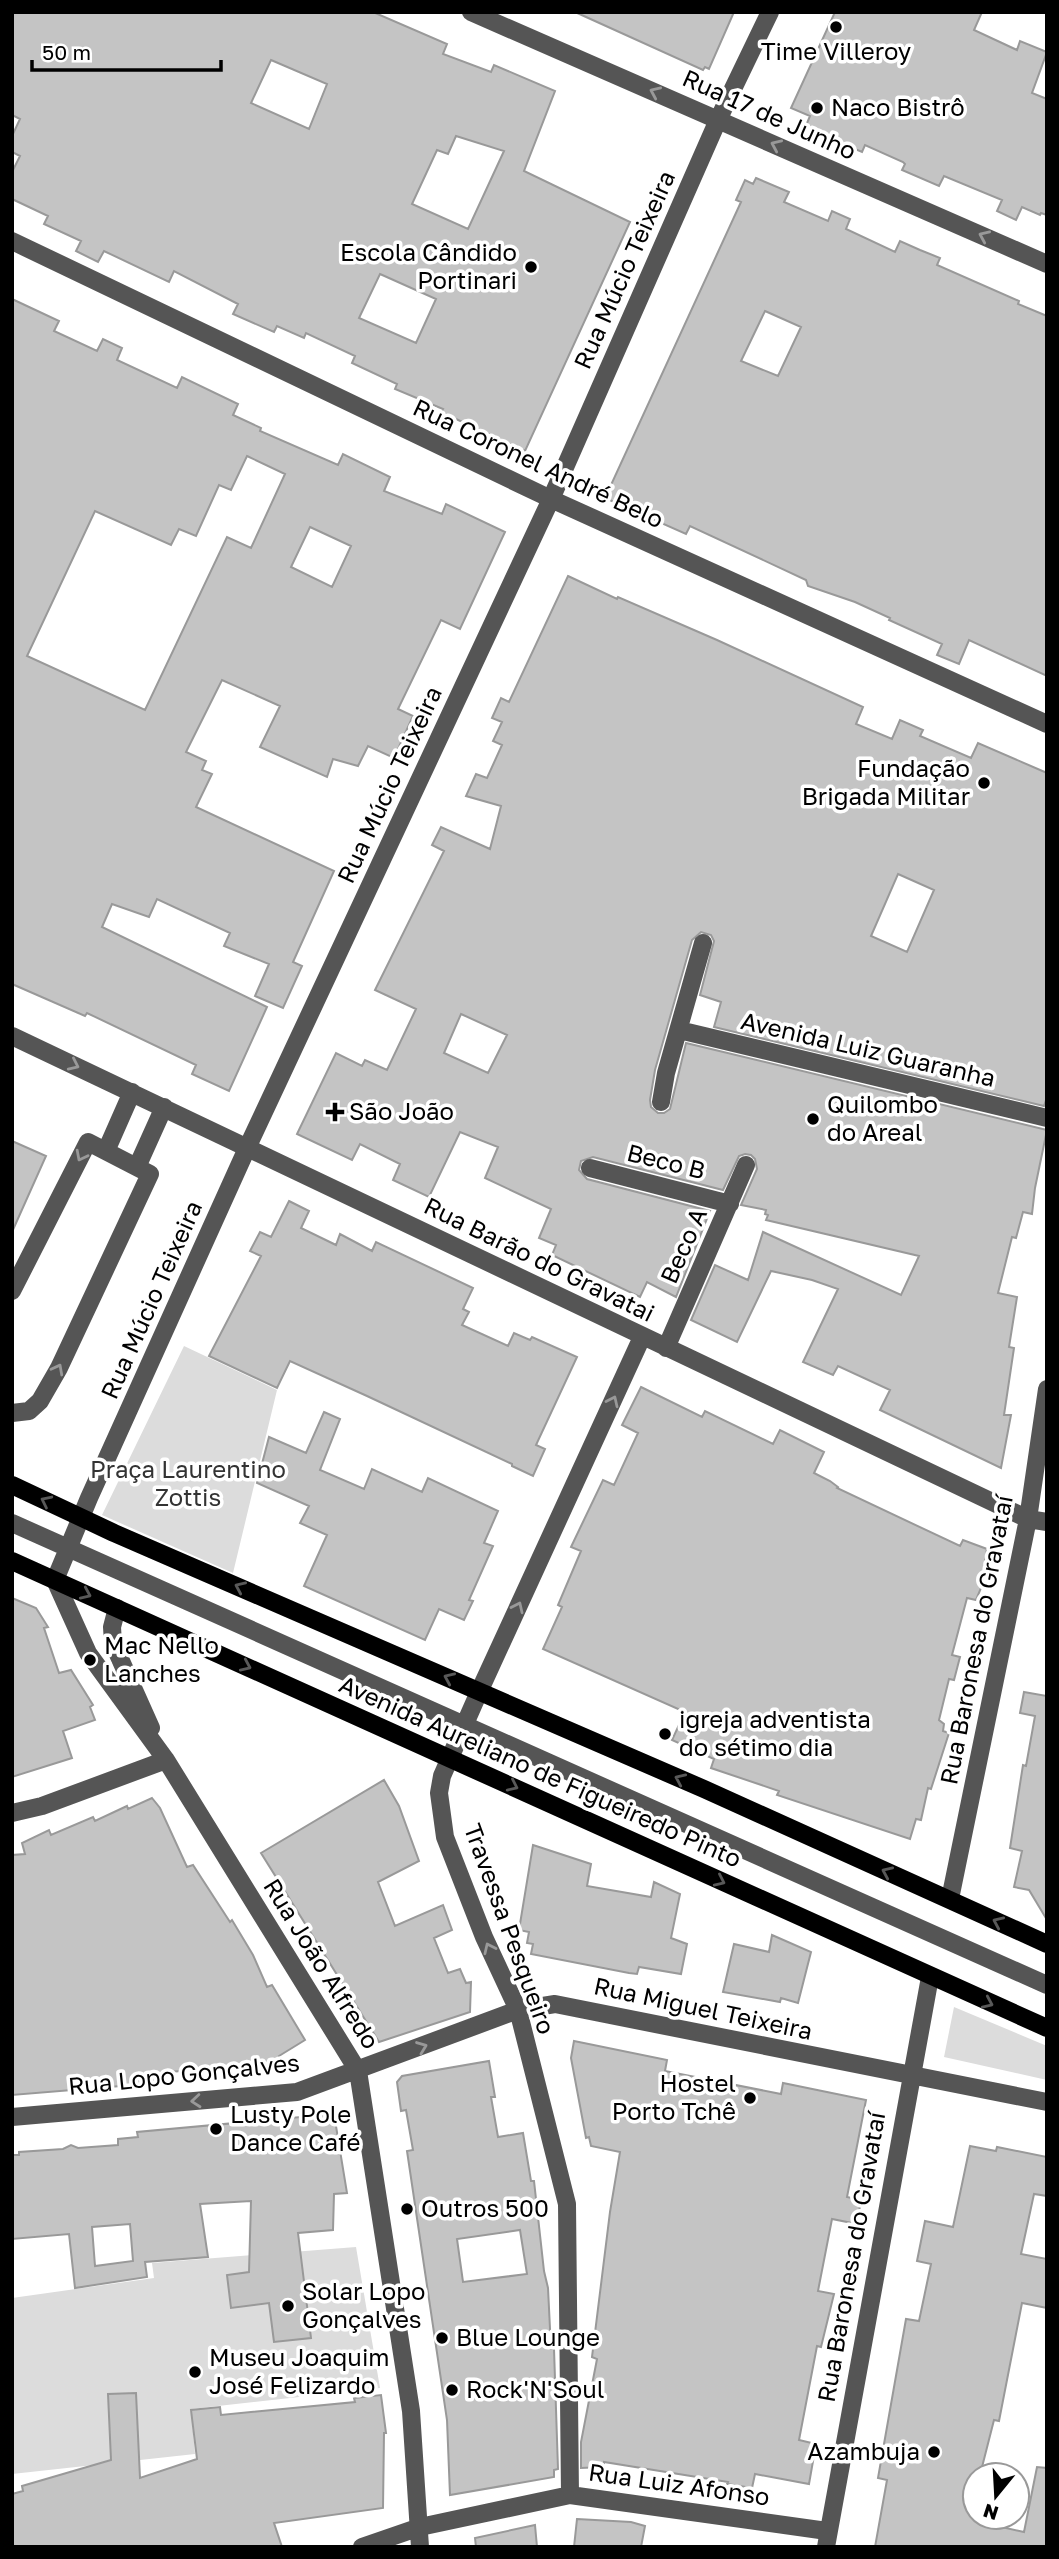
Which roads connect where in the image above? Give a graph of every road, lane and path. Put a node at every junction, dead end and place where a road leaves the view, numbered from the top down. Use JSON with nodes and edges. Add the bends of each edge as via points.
{"nodes":[{"id":1,"x":471,"y":12,"type":"edge"},
{"id":2,"x":770,"y":12,"type":"edge"},
{"id":3,"x":718,"y":120,"type":"junction"},
{"id":4,"x":12,"y":241,"type":"edge"},
{"id":5,"x":1047,"y":264,"type":"edge"},
{"id":6,"x":551,"y":499,"type":"junction"},
{"id":7,"x":1047,"y":724,"type":"edge"},
{"id":8,"x":703,"y":943,"type":"dead end"},
{"id":9,"x":679,"y":1030,"type":"junction"},
{"id":10,"x":12,"y":1036,"type":"edge"},
{"id":11,"x":132,"y":1092,"type":"junction"},
{"id":12,"x":661,"y":1102,"type":"dead end"},
{"id":13,"x":164,"y":1107,"type":"junction"},
{"id":14,"x":1047,"y":1118,"type":"edge"},
{"id":15,"x":248,"y":1146,"type":"junction"},
{"id":16,"x":106,"y":1151,"type":"junction"},
{"id":17,"x":746,"y":1165,"type":"dead end"},
{"id":18,"x":137,"y":1167,"type":"junction"},
{"id":19,"x":590,"y":1168,"type":"dead end"},
{"id":20,"x":730,"y":1204,"type":"junction"},
{"id":21,"x":12,"y":1291,"type":"edge"},
{"id":22,"x":642,"y":1337,"type":"junction"},
{"id":23,"x":666,"y":1348,"type":"junction"},
{"id":24,"x":1047,"y":1389,"type":"edge"},
{"id":25,"x":12,"y":1413,"type":"edge"},
{"id":26,"x":12,"y":1485,"type":"edge"},
{"id":27,"x":80,"y":1518,"type":"junction"},
{"id":28,"x":1028,"y":1519,"type":"junction"},
{"id":29,"x":1047,"y":1522,"type":"edge"},
{"id":30,"x":12,"y":1523,"type":"edge"},
{"id":31,"x":68,"y":1549,"type":"junction"},
{"id":32,"x":12,"y":1560,"type":"edge"},
{"id":33,"x":55,"y":1580,"type":"junction"},
{"id":34,"x":117,"y":1608,"type":"junction"},
{"id":35,"x":479,"y":1692,"type":"junction"},
{"id":36,"x":465,"y":1725,"type":"junction"},
{"id":37,"x":451,"y":1758,"type":"junction"},
{"id":38,"x":166,"y":1760,"type":"junction"},
{"id":39,"x":12,"y":1813,"type":"edge"},
{"id":40,"x":950,"y":1899,"type":"junction"},
{"id":41,"x":1047,"y":1944,"type":"edge"},
{"id":42,"x":930,"y":1977,"type":"junction"},
{"id":43,"x":1047,"y":1985,"type":"edge"},
{"id":44,"x":518,"y":2010,"type":"junction"},
{"id":45,"x":1047,"y":2028,"type":"edge"},
{"id":46,"x":358,"y":2071,"type":"junction"},
{"id":47,"x":911,"y":2076,"type":"junction"},
{"id":48,"x":1047,"y":2102,"type":"edge"},
{"id":49,"x":12,"y":2117,"type":"edge"},
{"id":50,"x":570,"y":2495,"type":"junction"},
{"id":51,"x":421,"y":2527,"type":"junction"},
{"id":52,"x":826,"y":2539,"type":"edge"},
{"id":53,"x":362,"y":2547,"type":"edge"},
{"id":54,"x":420,"y":2547,"type":"edge"}],
"edges":[{"from":3,"to":1,"type":"street","name":"Rua 17 de Junho","one_way":true},
{"from":2,"to":3,"type":"street","name":"Rua Múcio Teixeira"},
{"from":5,"to":3,"type":"street","name":"Rua 17 de Junho","one_way":true},
{"from":3,"to":6,"type":"street","name":"Rua Múcio Teixeira"},
{"from":4,"to":6,"type":"street","name":"Rua Coronel André Belo"},
{"from":6,"to":7,"type":"street","name":"Rua Coronel André Belo"},
{"from":6,"to":15,"type":"street","name":"Rua Múcio Teixeira"},
{"from":8,"to":9,"type":"street"},
{"from":9,"to":12,"type":"street"},
{"from":9,"to":14,"type":"street","name":"Avenida Luiz Guaranha"},
{"from":10,"to":11,"type":"street","name":"Rua Barão do Gravatai","one_way":true},
{"from":11,"to":13,"type":"street","name":"Rua Barão do Gravatai"},
{"from":11,"to":16,"type":"street"},
{"from":13,"to":15,"type":"street","name":"Rua Barão do Gravatai"},
{"from":13,"to":18,"type":"street"},
{"from":15,"to":22,"type":"street","name":"Rua Barão do Gravatai"},
{"from":15,"to":27,"type":"street","name":"Rua Múcio Teixeira"},
{"from":16,"to":18,"type":"street"},
{"from":16,"to":21,"type":"street","one_way":true,"via":[[88,1142]]},
{"from":17,"to":20,"type":"street","name":"Beco A"},
{"from":25,"to":18,"type":"street","one_way":true,"via":[[29,1411],[40,1401],[59,1368],[150,1174]]},
{"from":19,"to":20,"type":"street","name":"Beco B"},
{"from":20,"to":23,"type":"street","name":"Beco A"},
{"from":22,"to":23,"type":"street","name":"Rua Barão do Gravatai"},
{"from":35,"to":22,"type":"street","name":"Travessa Pesqueiro","one_way":true},
{"from":23,"to":28,"type":"street","name":"Rua Barão do Gravatai"},
{"from":24,"to":28,"type":"street","name":"Rua Baronesa do Gravataí"},
{"from":27,"to":26,"type":"main road","name":"Avenida Aureliano de Figueiredo Pinto","one_way":true},
{"from":27,"to":31,"type":"street","name":"Rua Múcio Teixeira"},
{"from":35,"to":27,"type":"main road","name":"Avenida Aureliano de Figueiredo Pinto","one_way":true},
{"from":28,"to":29,"type":"street","name":"Rua Barão do Gravatai"},
{"from":28,"to":40,"type":"street","name":"Rua Baronesa do Gravataí"},
{"from":30,"to":31,"type":"street"},
{"from":31,"to":33,"type":"street","name":"Rua Múcio Teixeira"},
{"from":31,"to":36,"type":"street"},
{"from":32,"to":33,"type":"main road","name":"Avenida Aureliano de Figueiredo Pinto"},
{"from":33,"to":34,"type":"main road","name":"Avenida Aureliano de Figueiredo Pinto","one_way":true},
{"from":33,"to":38,"type":"street","name":"Rua João Alfredo","via":[[88,1653]]},
{"from":34,"to":37,"type":"main road","name":"Avenida Aureliano de Figueiredo Pinto","one_way":true},
{"from":34,"to":38,"type":"street","name":"Rua João Alfredo","via":[[113,1643]]},
{"from":35,"to":36,"type":"street","name":"Travessa Pesqueiro"},
{"from":40,"to":35,"type":"main road","name":"Avenida Aureliano de Figueiredo Pinto","one_way":true},
{"from":36,"to":37,"type":"street","name":"Travessa Pesqueiro"},
{"from":36,"to":43,"type":"street"},
{"from":37,"to":42,"type":"main road","name":"Avenida Aureliano de Figueiredo Pinto","one_way":true},
{"from":44,"to":37,"type":"street","name":"Travessa Pesqueiro","one_way":true,"via":[[445,1837],[439,1793]]},
{"from":38,"to":39,"type":"street"},
{"from":38,"to":46,"type":"street","name":"Rua João Alfredo"},
{"from":41,"to":40,"type":"main road","name":"Avenida Aureliano de Figueiredo Pinto","one_way":true},
{"from":42,"to":45,"type":"main road","name":"Avenida Aureliano de Figueiredo Pinto","one_way":true},
{"from":42,"to":47,"type":"street","name":"Rua Baronesa do Gravataí"},
{"from":46,"to":44,"type":"street","name":"Rua Miguel Teixeira","one_way":true},
{"from":44,"to":47,"type":"street","name":"Rua Miguel Teixeira","via":[[555,2004]]},
{"from":44,"to":50,"type":"street","name":"Travessa Pesqueiro","via":[[567,2204]]},
{"from":46,"to":49,"type":"street","name":"Rua Lopo Gonçalves","one_way":true,"via":[[297,2092]]},
{"from":46,"to":51,"type":"street","name":"Rua João Alfredo","via":[[411,2411]]},
{"from":47,"to":48,"type":"street","name":"Rua Miguel Teixeira"},
{"from":47,"to":52,"type":"street","name":"Rua Baronesa do Gravataí"},
{"from":50,"to":51,"type":"street","name":"Rua Luiz Afonso"},
{"from":50,"to":52,"type":"street","name":"Rua Luiz Afonso"},
{"from":51,"to":53,"type":"street","name":"Rua Luiz Afonso"},
{"from":51,"to":54,"type":"street","name":"Rua João Alfredo"}]}
